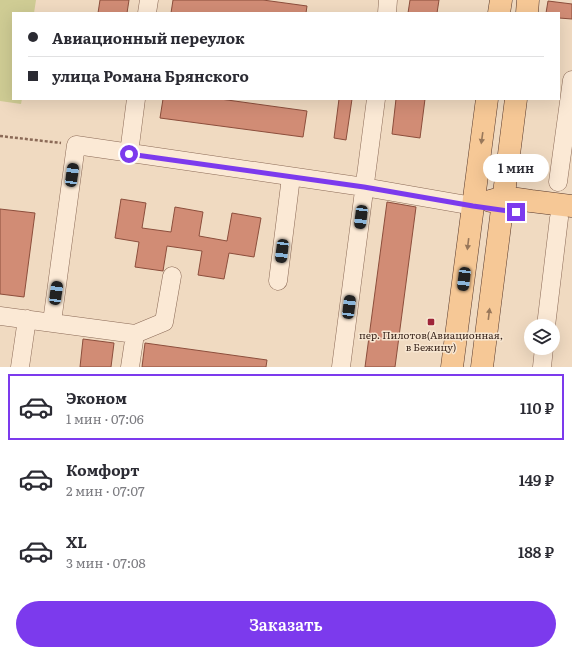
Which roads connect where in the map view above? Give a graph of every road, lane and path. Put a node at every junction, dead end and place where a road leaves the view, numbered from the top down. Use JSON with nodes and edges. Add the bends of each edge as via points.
{"nodes":[{"id":1,"x":149,"y":0,"type":"edge"},
{"id":2,"x":388,"y":0,"type":"edge"},
{"id":3,"x":501,"y":0,"type":"edge"},
{"id":4,"x":528,"y":0,"type":"edge"},
{"id":5,"x":147,"y":12,"type":"edge"},
{"id":6,"x":386,"y":12,"type":"edge"},
{"id":7,"x":499,"y":12,"type":"edge"},
{"id":8,"x":527,"y":12,"type":"edge"},
{"id":9,"x":568,"y":91,"type":"edge"},
{"id":10,"x":136,"y":100,"type":"edge"},
{"id":11,"x":376,"y":100,"type":"edge"},
{"id":12,"x":488,"y":100,"type":"edge"},
{"id":13,"x":516,"y":100,"type":"edge"},
{"id":14,"x":0,"y":136,"type":"edge"},
{"id":15,"x":76,"y":145,"type":"junction"},
{"id":16,"x":129,"y":154,"type":"junction"},
{"id":17,"x":291,"y":176,"type":"junction"},
{"id":18,"x":558,"y":182,"type":"dead end"},
{"id":19,"x":364,"y":187,"type":"junction"},
{"id":20,"x":503,"y":203,"type":"junction"},
{"id":21,"x":473,"y":206,"type":"junction"},
{"id":22,"x":568,"y":215,"type":"edge"},
{"id":23,"x":172,"y":276,"type":"dead end"},
{"id":24,"x":278,"y":281,"type":"dead end"},
{"id":25,"x":0,"y":316,"type":"edge"},
{"id":26,"x":27,"y":319,"type":"junction"},
{"id":27,"x":547,"y":319,"type":"edge"},
{"id":28,"x":52,"y":322,"type":"junction"},
{"id":29,"x":135,"y":334,"type":"junction"},
{"id":30,"x":543,"y":355,"type":"edge"},
{"id":31,"x":20,"y":367,"type":"edge"},
{"id":32,"x":130,"y":367,"type":"edge"},
{"id":33,"x":341,"y":367,"type":"edge"},
{"id":34,"x":452,"y":367,"type":"edge"},
{"id":35,"x":482,"y":367,"type":"edge"},
{"id":36,"x":542,"y":367,"type":"edge"}],
"edges":[{"from":1,"to":5,"type":"street"},
{"from":2,"to":6,"type":"street"},
{"from":3,"to":7,"type":"main road"},
{"from":4,"to":8,"type":"main road"},
{"from":9,"to":18,"type":"street"},
{"from":10,"to":16,"type":"street"},
{"from":11,"to":19,"type":"street"},
{"from":12,"to":21,"type":"main road","one_way":true},
{"from":13,"to":20,"type":"main road"},
{"from":14,"to":15,"type":"path"},
{"from":15,"to":16,"type":"street"},
{"from":15,"to":28,"type":"street"},
{"from":16,"to":17,"type":"street"},
{"from":17,"to":19,"type":"street"},
{"from":17,"to":24,"type":"street"},
{"from":19,"to":21,"type":"street"},
{"from":19,"to":33,"type":"street"},
{"from":20,"to":21,"type":"main road"},
{"from":20,"to":22,"type":"main road"},
{"from":35,"to":20,"type":"main road","one_way":true},
{"from":21,"to":34,"type":"main road","one_way":true},
{"from":22,"to":27,"type":"street"},
{"from":23,"to":29,"type":"street","via":[[164,322]]},
{"from":25,"to":26,"type":"street"},
{"from":26,"to":28,"type":"street"},
{"from":26,"to":31,"type":"street"},
{"from":28,"to":29,"type":"street"},
{"from":29,"to":32,"type":"street"},
{"from":30,"to":36,"type":"street"}]}
